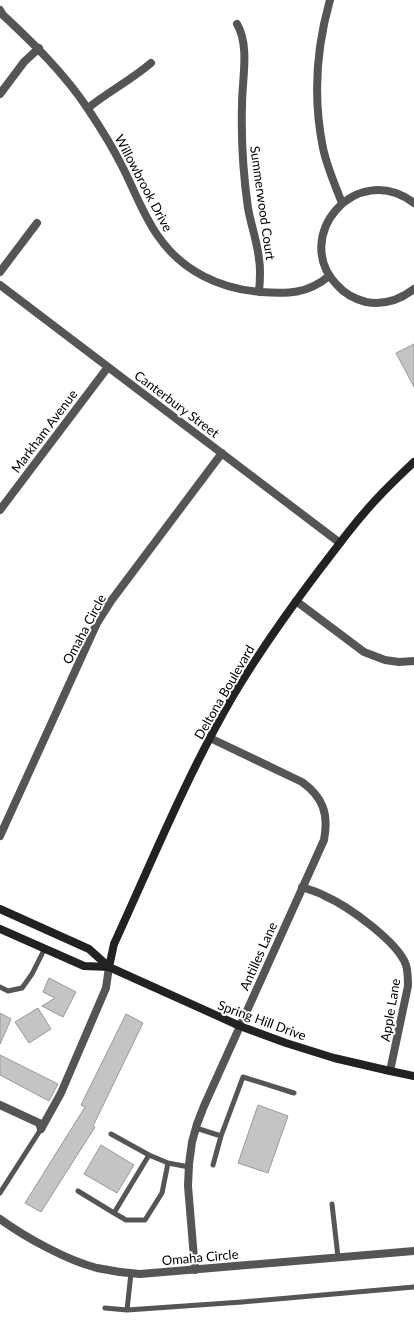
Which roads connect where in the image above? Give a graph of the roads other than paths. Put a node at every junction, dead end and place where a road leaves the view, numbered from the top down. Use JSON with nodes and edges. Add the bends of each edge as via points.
{"nodes":[{"id":1,"x":330,"y":0,"type":"edge"},
{"id":2,"x":0,"y":10,"type":"edge"},
{"id":3,"x":237,"y":24,"type":"dead end"},
{"id":4,"x":39,"y":48,"type":"junction"},
{"id":5,"x":151,"y":63,"type":"dead end"},
{"id":6,"x":0,"y":94,"type":"edge"},
{"id":7,"x":88,"y":108,"type":"junction"},
{"id":8,"x":342,"y":203,"type":"junction"},
{"id":9,"x":414,"y":203,"type":"edge"},
{"id":10,"x":37,"y":223,"type":"dead end"},
{"id":11,"x":0,"y":272,"type":"edge"},
{"id":12,"x":329,"y":276,"type":"junction"},
{"id":13,"x":0,"y":285,"type":"edge"},
{"id":14,"x":414,"y":289,"type":"edge"},
{"id":15,"x":259,"y":292,"type":"junction"},
{"id":16,"x":108,"y":367,"type":"junction"},
{"id":17,"x":222,"y":453,"type":"junction"},
{"id":18,"x":414,"y":462,"type":"edge"},
{"id":19,"x":0,"y":510,"type":"edge"},
{"id":20,"x":340,"y":543,"type":"junction"},
{"id":21,"x":296,"y":601,"type":"junction"},
{"id":22,"x":414,"y":661,"type":"edge"},
{"id":23,"x":210,"y":738,"type":"junction"},
{"id":24,"x":0,"y":836,"type":"edge"},
{"id":25,"x":302,"y":887,"type":"junction"},
{"id":26,"x":0,"y":909,"type":"edge"},
{"id":27,"x":0,"y":929,"type":"edge"},
{"id":28,"x":45,"y":948,"type":"junction"},
{"id":29,"x":108,"y":967,"type":"junction"},
{"id":30,"x":0,"y":987,"type":"edge"},
{"id":31,"x":240,"y":1026,"type":"junction"},
{"id":32,"x":390,"y":1071,"type":"junction"},
{"id":33,"x":414,"y":1076,"type":"edge"},
{"id":34,"x":294,"y":1093,"type":"dead end"},
{"id":35,"x":0,"y":1105,"type":"edge"},
{"id":36,"x":196,"y":1128,"type":"junction"},
{"id":37,"x":41,"y":1129,"type":"junction"},
{"id":38,"x":111,"y":1134,"type":"dead end"},
{"id":39,"x":221,"y":1136,"type":"junction"},
{"id":40,"x":149,"y":1155,"type":"junction"},
{"id":41,"x":168,"y":1163,"type":"junction"},
{"id":42,"x":213,"y":1165,"type":"dead end"},
{"id":43,"x":189,"y":1167,"type":"junction"},
{"id":44,"x":78,"y":1191,"type":"dead end"},
{"id":45,"x":0,"y":1193,"type":"edge"},
{"id":46,"x":332,"y":1204,"type":"dead end"},
{"id":47,"x":114,"y":1213,"type":"junction"},
{"id":48,"x":0,"y":1219,"type":"edge"},
{"id":49,"x":414,"y":1251,"type":"edge"},
{"id":50,"x":338,"y":1257,"type":"junction"},
{"id":51,"x":195,"y":1270,"type":"junction"},
{"id":52,"x":131,"y":1273,"type":"junction"},
{"id":53,"x":414,"y":1287,"type":"edge"},
{"id":54,"x":105,"y":1308,"type":"dead end"},
{"id":55,"x":126,"y":1310,"type":"junction"}],
"edges":[{"from":1,"to":8,"type":"street","via":[[320,48],[317,102],[323,149]]},
{"from":2,"to":4,"type":"street","name":"Willowbrook Drive"},
{"from":3,"to":15,"type":"street","name":"Summerwood Court","via":[[245,47],[241,135],[249,209],[259,258]]},
{"from":4,"to":6,"type":"street","via":[[24,62]]},
{"from":4,"to":7,"type":"street","name":"Willowbrook Drive"},
{"from":5,"to":7,"type":"street"},
{"from":7,"to":15,"type":"street","name":"Willowbrook Drive","via":[[122,165],[144,212],[169,251],[200,275],[218,284]]},
{"from":8,"to":9,"type":"street","via":[[352,196],[373,190],[395,192]]},
{"from":8,"to":12,"type":"street","via":[[331,217],[323,240],[324,264]]},
{"from":10,"to":11,"type":"street"},
{"from":12,"to":14,"type":"street","via":[[351,297],[372,303],[396,300]]},
{"from":12,"to":15,"type":"street","name":"Willowbrook Drive","via":[[311,288],[298,292]]},
{"from":13,"to":16,"type":"street","name":"Canterbury Street"},
{"from":16,"to":17,"type":"street","name":"Canterbury Street"},
{"from":16,"to":19,"type":"street","name":"Markham Avenue"},
{"from":17,"to":20,"type":"street","name":"Canterbury Street"},
{"from":17,"to":24,"type":"street","name":"Omaha Circle","via":[[97,623]]},
{"from":18,"to":20,"type":"main road","name":"Deltona Boulevard","via":[[365,512]]},
{"from":20,"to":21,"type":"main road","name":"Deltona Boulevard"},
{"from":21,"to":22,"type":"street","via":[[369,654],[385,660]]},
{"from":21,"to":23,"type":"main road","name":"Deltona Boulevard","via":[[256,658]]},
{"from":23,"to":25,"type":"street","name":"Antilles Lane","via":[[302,782],[311,788],[319,799],[326,818],[324,840]]},
{"from":23,"to":29,"type":"main road","name":"Deltona Boulevard","via":[[184,789],[114,944]]},
{"from":25,"to":31,"type":"street","name":"Antilles Lane"},
{"from":25,"to":32,"type":"street","name":"Apple Lane","via":[[325,896],[366,922],[393,946],[406,964],[408,986]]},
{"from":26,"to":29,"type":"main road","name":"Spring Hill Drive","via":[[89,949]]},
{"from":27,"to":28,"type":"main road","name":"Spring Hill Drive"},
{"from":28,"to":29,"type":"main road","name":"Spring Hill Drive","via":[[84,966]]},
{"from":28,"to":30,"type":"lane","via":[[22,988],[8,990]]},
{"from":29,"to":31,"type":"main road","name":"Spring Hill Drive"},
{"from":29,"to":37,"type":"street","via":[[106,988],[61,1093]]},
{"from":31,"to":32,"type":"main road","name":"Spring Hill Drive","via":[[327,1056]]},
{"from":31,"to":36,"type":"street","name":"Antilles Lane"},
{"from":32,"to":33,"type":"main road","name":"Spring Hill Drive"},
{"from":34,"to":39,"type":"lane","via":[[243,1077]]},
{"from":35,"to":37,"type":"street","via":[[39,1123]]},
{"from":36,"to":39,"type":"lane"},
{"from":36,"to":43,"type":"street","name":"Antilles Lane"},
{"from":37,"to":45,"type":"lane"},
{"from":38,"to":40,"type":"lane"},
{"from":39,"to":42,"type":"lane"},
{"from":40,"to":41,"type":"lane"},
{"from":40,"to":47,"type":"lane"},
{"from":41,"to":43,"type":"lane"},
{"from":41,"to":47,"type":"lane","via":[[162,1193],[145,1220],[126,1220]]},
{"from":43,"to":51,"type":"street","name":"Antilles Lane","via":[[188,1186]]},
{"from":44,"to":47,"type":"lane"},
{"from":46,"to":50,"type":"lane"},
{"from":48,"to":52,"type":"street","name":"Omaha Circle","via":[[25,1236],[72,1260],[96,1268]]},
{"from":49,"to":50,"type":"street","name":"Omaha Circle"},
{"from":50,"to":51,"type":"street","name":"Omaha Circle"},
{"from":51,"to":52,"type":"street","name":"Omaha Circle"},
{"from":52,"to":55,"type":"lane"},
{"from":53,"to":55,"type":"lane"},
{"from":54,"to":55,"type":"lane"}]}
